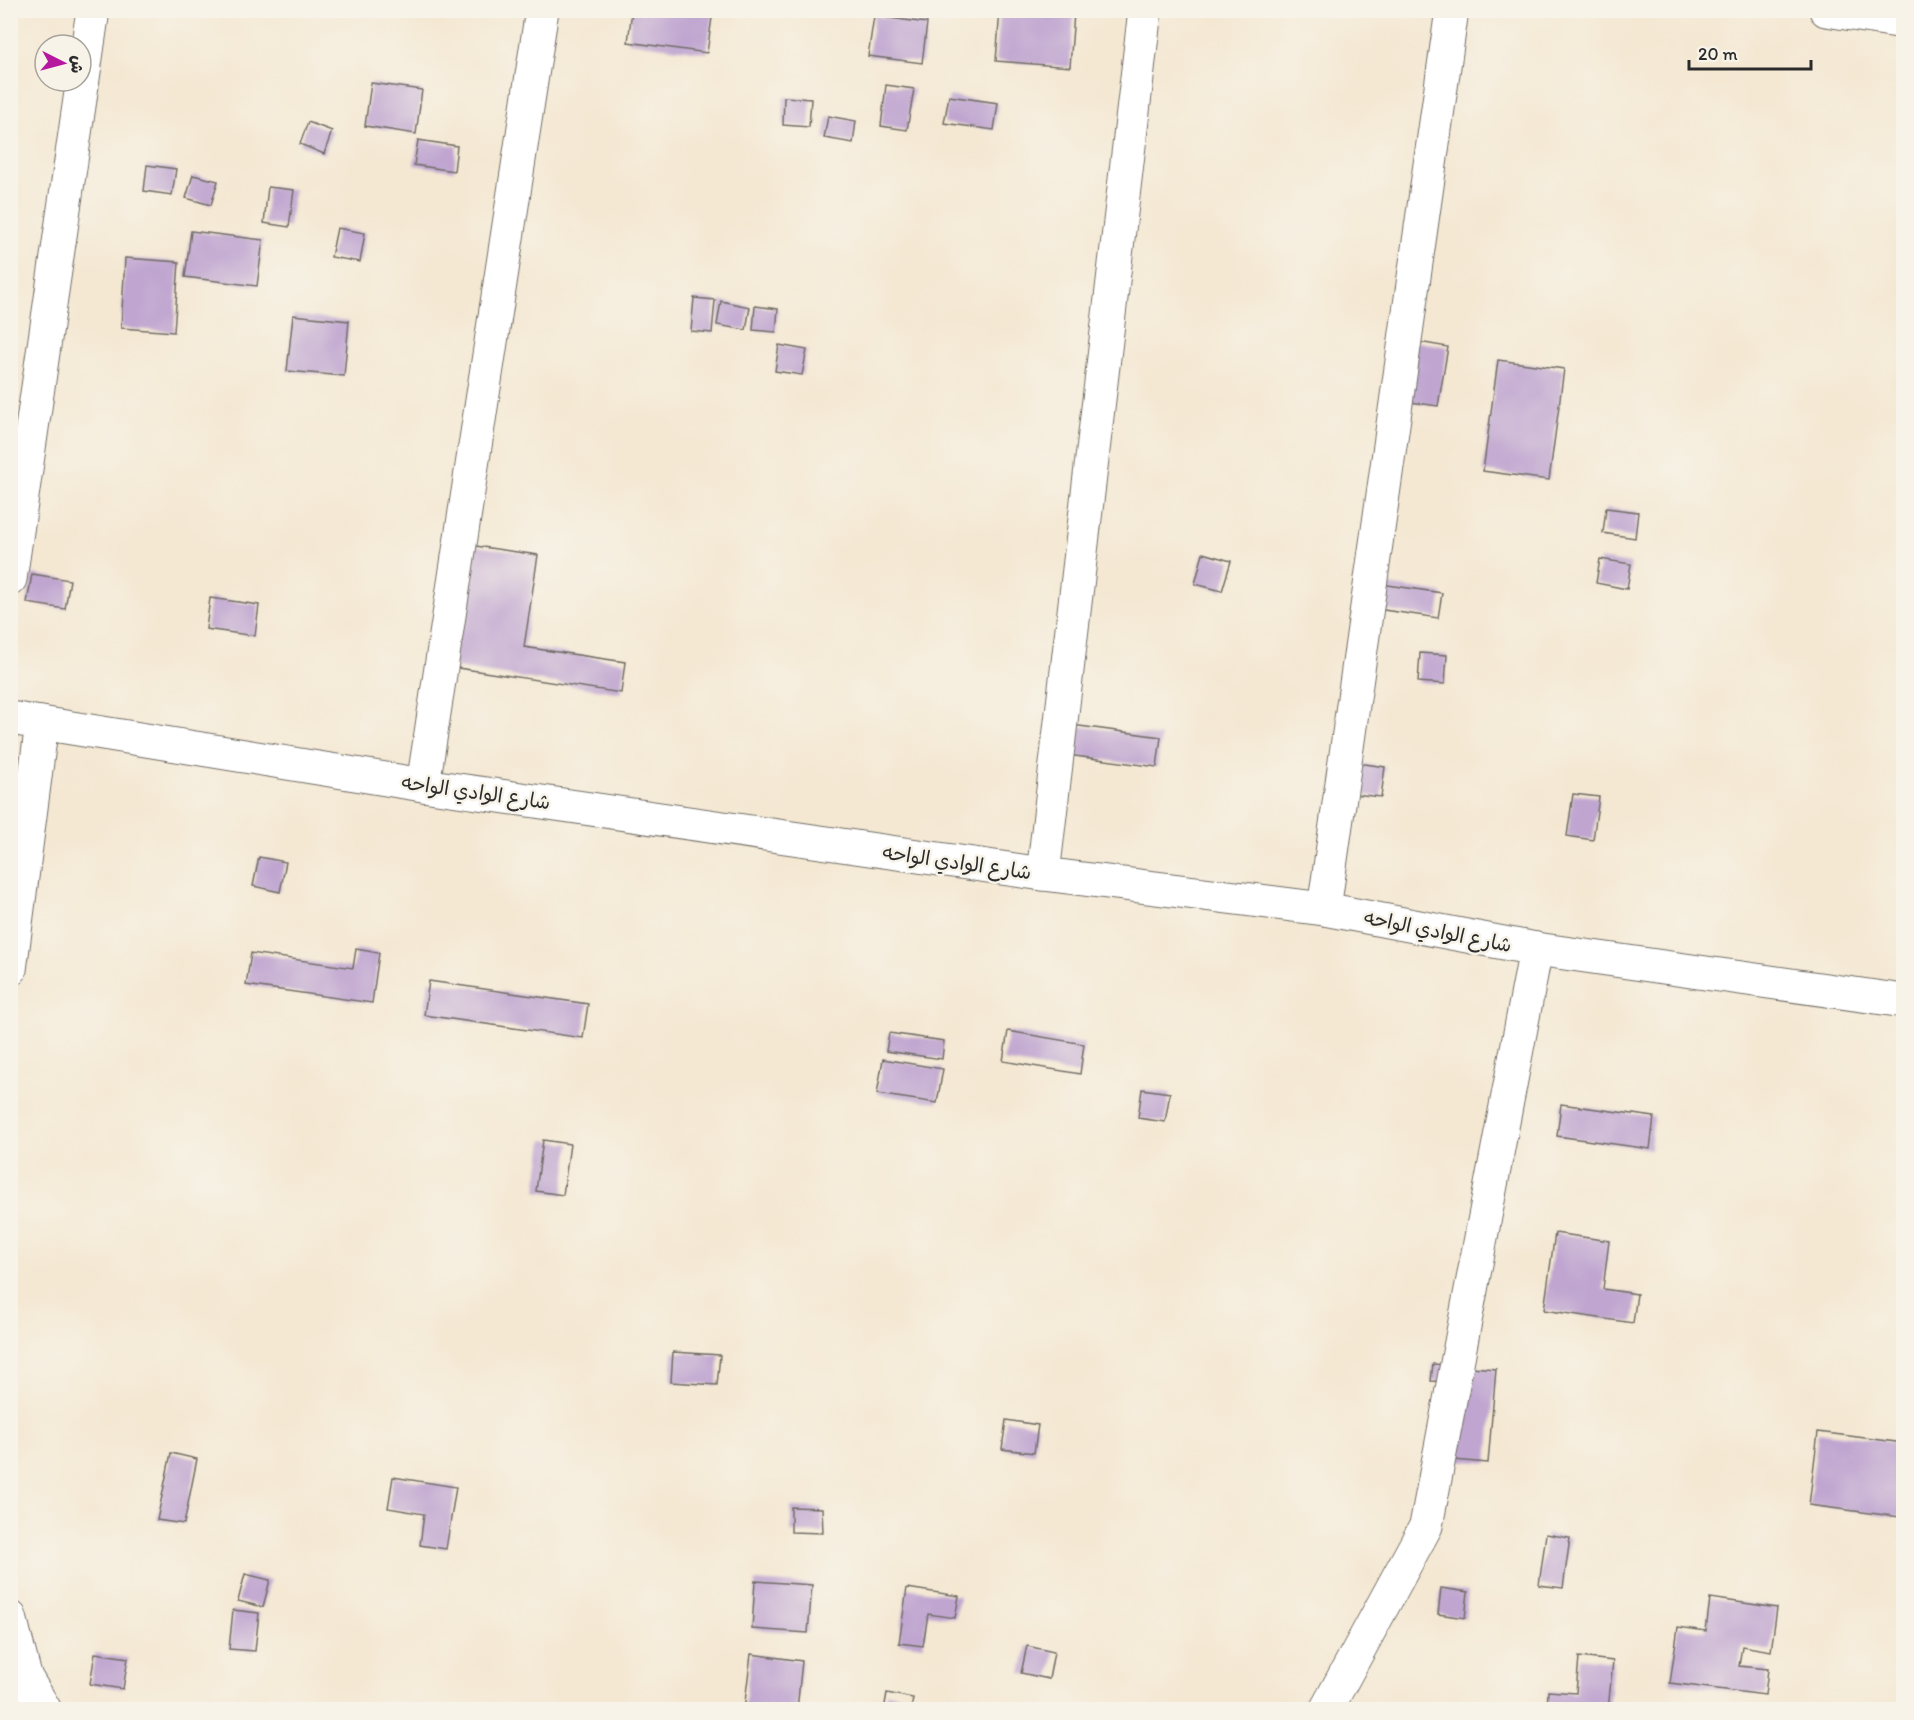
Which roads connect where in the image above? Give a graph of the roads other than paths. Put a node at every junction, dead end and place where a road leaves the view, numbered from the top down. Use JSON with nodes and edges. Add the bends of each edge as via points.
{"nodes":[{"id":1,"x":93,"y":10,"type":"edge"},
{"id":2,"x":542,"y":10,"type":"edge"},
{"id":3,"x":1145,"y":10,"type":"edge"},
{"id":4,"x":1452,"y":10,"type":"edge"},
{"id":5,"x":1826,"y":10,"type":"edge"},
{"id":6,"x":1904,"y":22,"type":"edge"},
{"id":7,"x":10,"y":579,"type":"edge"},
{"id":8,"x":26,"y":721,"type":"edge"},
{"id":9,"x":423,"y":785,"type":"junction"},
{"id":10,"x":1043,"y":874,"type":"junction"},
{"id":11,"x":1324,"y":909,"type":"junction"},
{"id":12,"x":1536,"y":950,"type":"junction"},
{"id":13,"x":10,"y":970,"type":"edge"},
{"id":14,"x":1904,"y":1001,"type":"edge"},
{"id":15,"x":10,"y":1617,"type":"edge"},
{"id":16,"x":18,"y":1676,"type":"edge"},
{"id":17,"x":45,"y":1710,"type":"edge"},
{"id":18,"x":1326,"y":1710,"type":"edge"}],
"edges":[{"from":1,"to":7,"type":"street"},
{"from":2,"to":9,"type":"street"},
{"from":3,"to":10,"type":"street"},
{"from":4,"to":11,"type":"street"},
{"from":5,"to":6,"type":"street"},
{"from":8,"to":9,"type":"street","name":"شارع الوادي الواحه"},
{"from":8,"to":13,"type":"street"},
{"from":9,"to":10,"type":"street","name":"شارع الوادي الواحه"},
{"from":10,"to":11,"type":"street","name":"شارع الوادي الواحه"},
{"from":11,"to":12,"type":"street","name":"شارع الوادي الواحه"},
{"from":12,"to":14,"type":"street","name":"شارع الوادي الواحه"},
{"from":12,"to":18,"type":"street","via":[[1426,1526]]},
{"from":15,"to":16,"type":"street"},
{"from":16,"to":17,"type":"street"}]}
